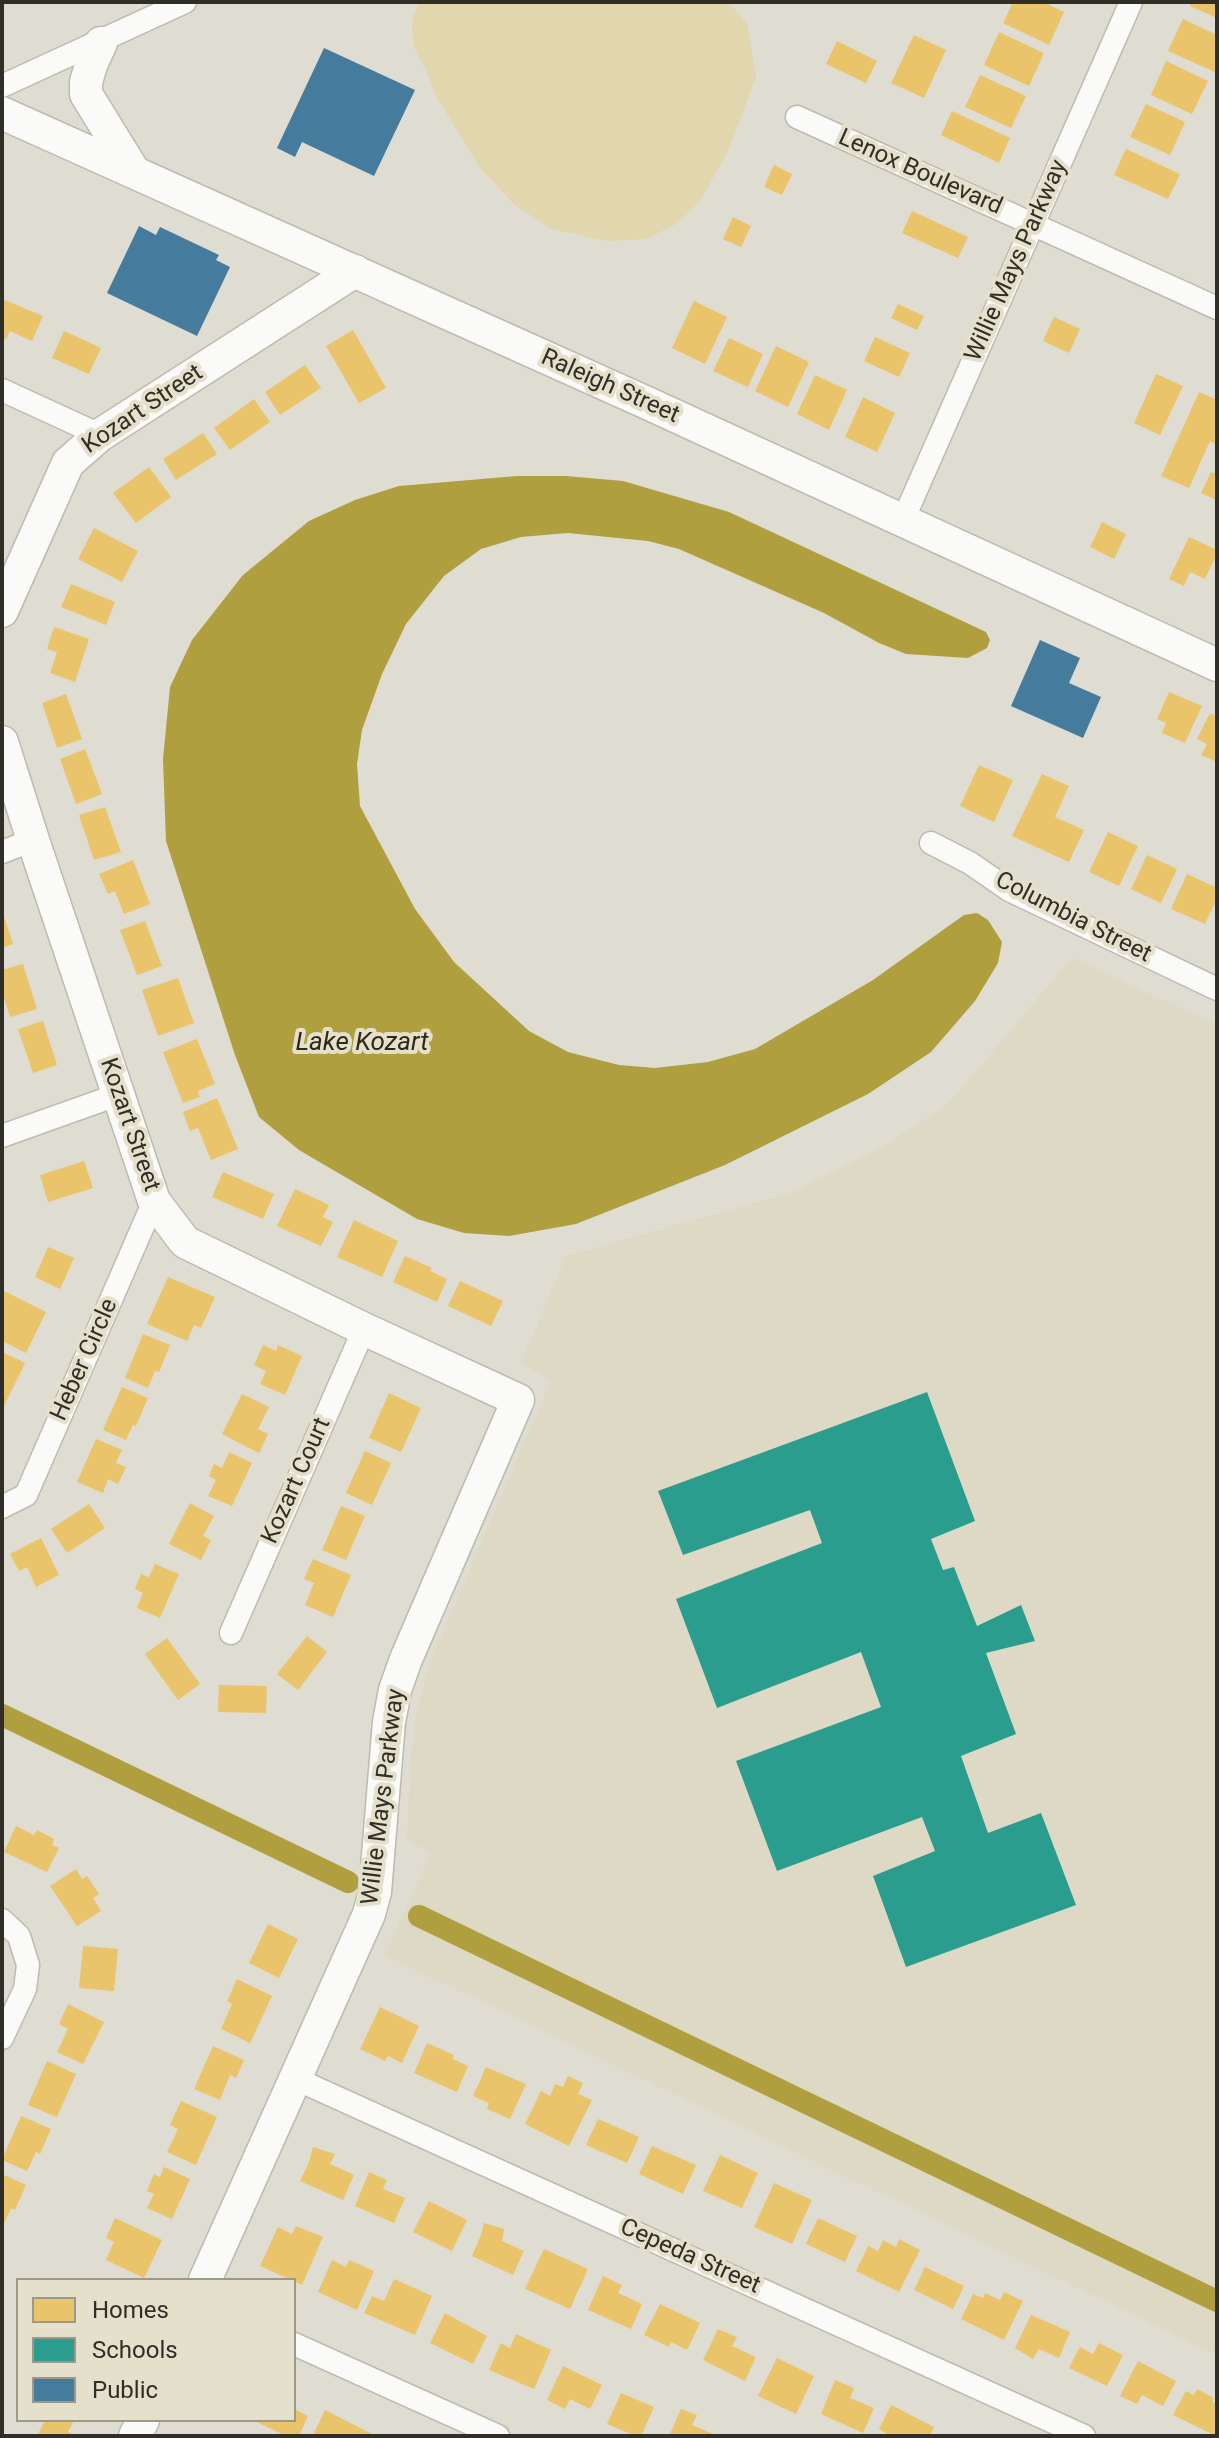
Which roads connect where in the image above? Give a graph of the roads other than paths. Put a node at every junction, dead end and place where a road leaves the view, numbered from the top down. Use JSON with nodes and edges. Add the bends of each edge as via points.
{"nodes":[{"id":1,"x":185,"y":2,"type":"edge"},
{"id":2,"x":1131,"y":2,"type":"edge"},
{"id":3,"x":101,"y":43,"type":"junction"},
{"id":4,"x":2,"y":86,"type":"edge"},
{"id":5,"x":2,"y":113,"type":"edge"},
{"id":6,"x":797,"y":117,"type":"dead end"},
{"id":7,"x":134,"y":172,"type":"junction"},
{"id":8,"x":1033,"y":224,"type":"junction"},
{"id":9,"x":355,"y":271,"type":"junction"},
{"id":10,"x":1217,"y":308,"type":"edge"},
{"id":11,"x":2,"y":390,"type":"edge"},
{"id":12,"x":100,"y":435,"type":"junction"},
{"id":13,"x":903,"y":520,"type":"junction"},
{"id":14,"x":2,"y":611,"type":"edge"},
{"id":15,"x":1217,"y":665,"type":"edge"},
{"id":16,"x":2,"y":742,"type":"edge"},
{"id":17,"x":33,"y":840,"type":"junction"},
{"id":18,"x":931,"y":843,"type":"dead end"},
{"id":19,"x":2,"y":852,"type":"edge"},
{"id":20,"x":1217,"y":989,"type":"edge"},
{"id":21,"x":117,"y":1095,"type":"junction"},
{"id":22,"x":2,"y":1136,"type":"edge"},
{"id":23,"x":154,"y":1201,"type":"junction"},
{"id":24,"x":364,"y":1329,"type":"junction"},
{"id":25,"x":518,"y":1400,"type":"joint"},
{"id":26,"x":2,"y":1507,"type":"edge"},
{"id":27,"x":231,"y":1633,"type":"dead end"},
{"id":28,"x":2,"y":1920,"type":"edge"},
{"id":29,"x":2,"y":2038,"type":"edge"},
{"id":30,"x":296,"y":2079,"type":"junction"},
{"id":31,"x":206,"y":2278,"type":"edge"},
{"id":32,"x":296,"y":2345,"type":"edge"},
{"id":33,"x":498,"y":2436,"type":"edge"},
{"id":34,"x":1084,"y":2436,"type":"edge"}],
"edges":[{"from":1,"to":3,"type":"street"},
{"from":2,"to":8,"type":"street","name":"Willie Mays Parkway"},
{"from":3,"to":4,"type":"street"},
{"from":3,"to":7,"type":"street","via":[[86,94]]},
{"from":5,"to":7,"type":"street","name":"Raleigh Street"},
{"from":6,"to":8,"type":"street","name":"Lenox Boulevard"},
{"from":7,"to":9,"type":"street","name":"Raleigh Street"},
{"from":8,"to":10,"type":"street","name":"Lenox Boulevard"},
{"from":8,"to":13,"type":"street","name":"Willie Mays Parkway"},
{"from":9,"to":12,"type":"street","name":"Kozart Street"},
{"from":9,"to":13,"type":"street","name":"Raleigh Street"},
{"from":11,"to":12,"type":"street"},
{"from":12,"to":14,"type":"street","name":"Kozart Street","via":[[68,463]]},
{"from":13,"to":15,"type":"street","name":"Raleigh Street"},
{"from":16,"to":17,"type":"street","name":"Kozart Street"},
{"from":17,"to":19,"type":"street"},
{"from":17,"to":21,"type":"street","name":"Kozart Street"},
{"from":18,"to":20,"type":"street","name":"Columbia Street","via":[[1009,890]]},
{"from":21,"to":22,"type":"street"},
{"from":21,"to":23,"type":"street","name":"Kozart Street"},
{"from":23,"to":24,"type":"street","name":"Kozart Street","via":[[185,1242]]},
{"from":23,"to":26,"type":"street","name":"Heber Circle","via":[[26,1495]]},
{"from":24,"to":25,"type":"street","name":"Kozart Street"},
{"from":24,"to":27,"type":"street","name":"Kozart Court"},
{"from":25,"to":30,"type":"street","name":"Willie Mays Parkway","via":[[395,1690],[375,1892]]},
{"from":28,"to":29,"type":"street","via":[[19,1936],[28,1965],[25,1989]]},
{"from":30,"to":31,"type":"street","name":"Willie Mays Parkway"},
{"from":30,"to":34,"type":"street","name":"Cepeda Street"},
{"from":32,"to":33,"type":"street"}]}
